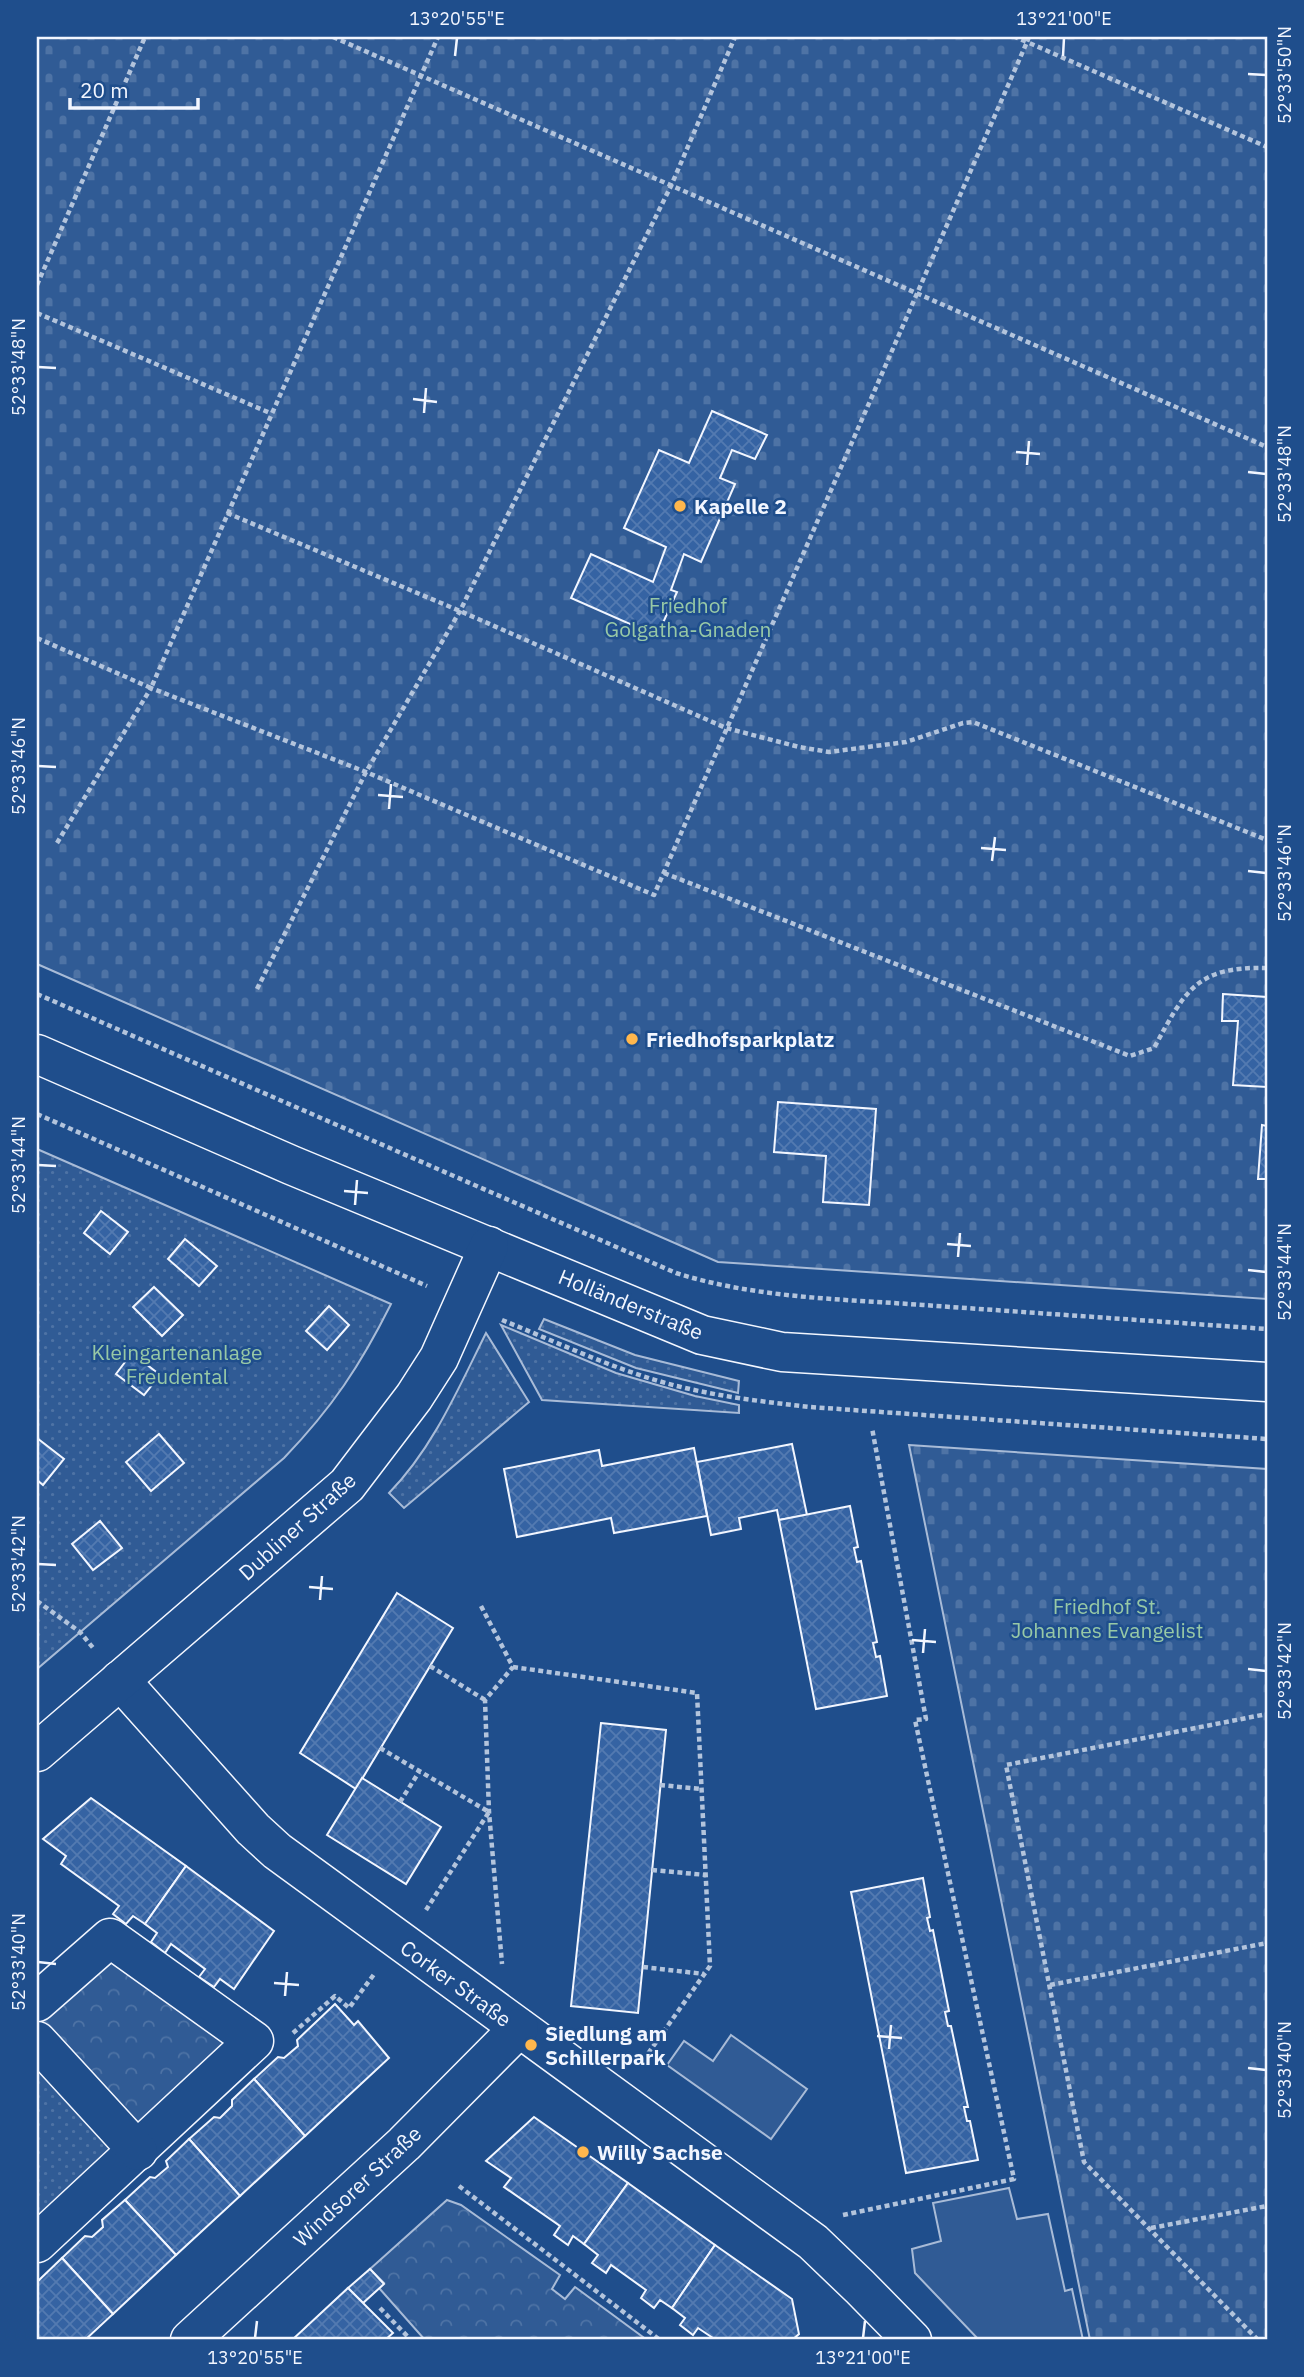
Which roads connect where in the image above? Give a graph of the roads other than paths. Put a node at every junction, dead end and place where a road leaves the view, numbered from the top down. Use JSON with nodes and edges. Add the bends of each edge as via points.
{"nodes":[{"id":1,"x":37,"y":1054,"type":"edge"},
{"id":2,"x":489,"y":1246,"type":"junction"},
{"id":3,"x":1267,"y":1382,"type":"edge"},
{"id":4,"x":120,"y":1680,"type":"junction"},
{"id":5,"x":37,"y":1752,"type":"edge"},
{"id":6,"x":37,"y":2001,"type":"edge"},
{"id":7,"x":519,"y":2028,"type":"junction"},
{"id":8,"x":37,"y":2040,"type":"edge"},
{"id":9,"x":138,"y":2151,"type":"junction"},
{"id":10,"x":37,"y":2243,"type":"edge"},
{"id":11,"x":190,"y":2340,"type":"edge"},
{"id":12,"x":912,"y":2340,"type":"edge"}],
"edges":[{"from":1,"to":2,"type":"street","name":"Holländerstraße"},
{"from":2,"to":3,"type":"street","name":"Holländerstraße","via":[[702,1335],[782,1352]]},
{"from":2,"to":4,"type":"street","name":"Dubliner Straße","via":[[439,1358],[347,1485]]},
{"from":4,"to":5,"type":"street","name":"Dubliner Straße"},
{"from":4,"to":7,"type":"street","name":"Corker Straße","via":[[276,1851]]},
{"from":6,"to":9,"type":"street","via":[[110,1938],[254,2041]]},
{"from":7,"to":11,"type":"street","name":"Windsorer Straße","via":[[404,2144]]},
{"from":7,"to":12,"type":"street","name":"Corker Straße","via":[[813,2242]]},
{"from":8,"to":9,"type":"street"},
{"from":9,"to":10,"type":"street"}]}
